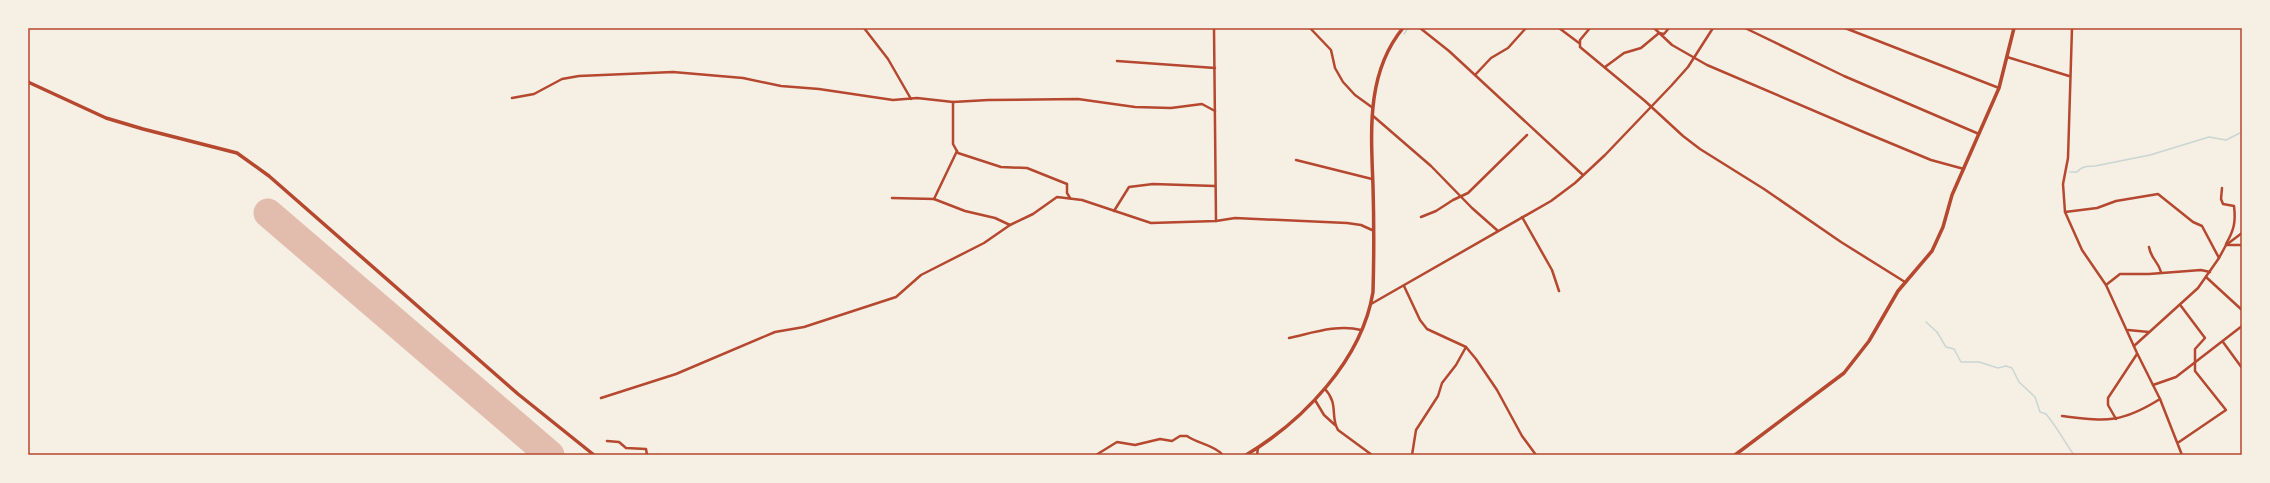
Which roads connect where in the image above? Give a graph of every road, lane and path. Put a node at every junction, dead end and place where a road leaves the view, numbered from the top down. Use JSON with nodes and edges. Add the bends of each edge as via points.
{"nodes":[{"id":1,"x":864,"y":28,"type":"edge"},
{"id":2,"x":1214,"y":28,"type":"edge"},
{"id":3,"x":1310,"y":28,"type":"edge"},
{"id":4,"x":1403,"y":28,"type":"edge"},
{"id":5,"x":1420,"y":28,"type":"edge"},
{"id":6,"x":1526,"y":28,"type":"edge"},
{"id":7,"x":1559,"y":28,"type":"edge"},
{"id":8,"x":1590,"y":28,"type":"edge"},
{"id":9,"x":1654,"y":28,"type":"edge"},
{"id":10,"x":1668,"y":28,"type":"edge"},
{"id":11,"x":1713,"y":28,"type":"edge"},
{"id":12,"x":1745,"y":28,"type":"edge"},
{"id":13,"x":1845,"y":28,"type":"edge"},
{"id":14,"x":2014,"y":28,"type":"edge"},
{"id":15,"x":2072,"y":28,"type":"edge"},
{"id":16,"x":1659,"y":33,"type":"junction"},
{"id":17,"x":1579,"y":43,"type":"junction"},
{"id":18,"x":2007,"y":57,"type":"junction"},
{"id":19,"x":1694,"y":59,"type":"junction"},
{"id":20,"x":1117,"y":61,"type":"dead end"},
{"id":21,"x":1605,"y":67,"type":"junction"},
{"id":22,"x":1215,"y":68,"type":"junction"},
{"id":23,"x":1475,"y":75,"type":"junction"},
{"id":24,"x":2069,"y":76,"type":"junction"},
{"id":25,"x":28,"y":82,"type":"edge"},
{"id":26,"x":1999,"y":88,"type":"junction"},
{"id":27,"x":512,"y":98,"type":"dead end"},
{"id":28,"x":911,"y":99,"type":"junction"},
{"id":29,"x":953,"y":102,"type":"junction"},
{"id":30,"x":1372,"y":108,"type":"junction"},
{"id":31,"x":1650,"y":108,"type":"junction"},
{"id":32,"x":1215,"y":111,"type":"junction"},
{"id":33,"x":1372,"y":114,"type":"junction"},
{"id":34,"x":1527,"y":134,"type":"dead end"},
{"id":35,"x":1978,"y":134,"type":"junction"},
{"id":36,"x":957,"y":151,"type":"junction"},
{"id":37,"x":1296,"y":160,"type":"dead end"},
{"id":38,"x":1964,"y":169,"type":"junction"},
{"id":39,"x":1583,"y":175,"type":"junction"},
{"id":40,"x":1372,"y":179,"type":"junction"},
{"id":41,"x":1215,"y":186,"type":"junction"},
{"id":42,"x":2222,"y":188,"type":"dead end"},
{"id":43,"x":892,"y":198,"type":"dead end"},
{"id":44,"x":1070,"y":198,"type":"junction"},
{"id":45,"x":1461,"y":198,"type":"junction"},
{"id":46,"x":934,"y":199,"type":"junction"},
{"id":47,"x":1114,"y":211,"type":"junction"},
{"id":48,"x":2065,"y":212,"type":"junction"},
{"id":49,"x":1421,"y":217,"type":"dead end"},
{"id":50,"x":1522,"y":217,"type":"junction"},
{"id":51,"x":1216,"y":222,"type":"junction"},
{"id":52,"x":1010,"y":225,"type":"junction"},
{"id":53,"x":1372,"y":230,"type":"junction"},
{"id":54,"x":1498,"y":231,"type":"junction"},
{"id":55,"x":2242,"y":233,"type":"edge"},
{"id":56,"x":2226,"y":245,"type":"junction"},
{"id":57,"x":2242,"y":245,"type":"edge"},
{"id":58,"x":2149,"y":247,"type":"dead end"},
{"id":59,"x":2219,"y":258,"type":"junction"},
{"id":60,"x":2161,"y":272,"type":"junction"},
{"id":61,"x":2210,"y":272,"type":"junction"},
{"id":62,"x":2206,"y":277,"type":"junction"},
{"id":63,"x":1905,"y":282,"type":"junction"},
{"id":64,"x":2106,"y":285,"type":"junction"},
{"id":65,"x":1404,"y":286,"type":"junction"},
{"id":66,"x":1559,"y":291,"type":"dead end"},
{"id":67,"x":1371,"y":304,"type":"junction"},
{"id":68,"x":2181,"y":306,"type":"junction"},
{"id":69,"x":2242,"y":310,"type":"edge"},
{"id":70,"x":2242,"y":326,"type":"edge"},
{"id":71,"x":1362,"y":330,"type":"junction"},
{"id":72,"x":2128,"y":330,"type":"junction"},
{"id":73,"x":2149,"y":332,"type":"junction"},
{"id":74,"x":1289,"y":338,"type":"dead end"},
{"id":75,"x":2223,"y":342,"type":"junction"},
{"id":76,"x":2134,"y":346,"type":"junction"},
{"id":77,"x":1466,"y":347,"type":"junction"},
{"id":78,"x":2137,"y":353,"type":"junction"},
{"id":79,"x":2194,"y":365,"type":"junction"},
{"id":80,"x":2242,"y":368,"type":"edge"},
{"id":81,"x":2153,"y":385,"type":"junction"},
{"id":82,"x":1325,"y":389,"type":"junction"},
{"id":83,"x":601,"y":398,"type":"dead end"},
{"id":84,"x":1315,"y":398,"type":"junction"},
{"id":85,"x":2160,"y":399,"type":"junction"},
{"id":86,"x":2062,"y":416,"type":"dead end"},
{"id":87,"x":2116,"y":419,"type":"junction"},
{"id":88,"x":1335,"y":425,"type":"junction"},
{"id":89,"x":607,"y":441,"type":"dead end"},
{"id":90,"x":2179,"y":442,"type":"junction"},
{"id":91,"x":1258,"y":448,"type":"junction"},
{"id":92,"x":594,"y":455,"type":"edge"},
{"id":93,"x":646,"y":455,"type":"edge"},
{"id":94,"x":1096,"y":455,"type":"edge"},
{"id":95,"x":1223,"y":455,"type":"edge"},
{"id":96,"x":1246,"y":455,"type":"edge"},
{"id":97,"x":1257,"y":455,"type":"edge"},
{"id":98,"x":1372,"y":455,"type":"edge"},
{"id":99,"x":1412,"y":455,"type":"edge"},
{"id":100,"x":1536,"y":455,"type":"edge"},
{"id":101,"x":1734,"y":455,"type":"edge"},
{"id":102,"x":2182,"y":455,"type":"edge"}],
"edges":[{"from":1,"to":28,"type":"street","via":[[888,59]]},
{"from":2,"to":22,"type":"street"},
{"from":3,"to":30,"type":"street","via":[[1331,50],[1335,68],[1343,82]]},
{"from":4,"to":30,"type":"main road","via":[[1388,51],[1380,70]]},
{"from":5,"to":23,"type":"street"},
{"from":6,"to":23,"type":"street","via":[[1508,48],[1491,58]]},
{"from":7,"to":17,"type":"street"},
{"from":8,"to":17,"type":"street"},
{"from":9,"to":16,"type":"street"},
{"from":10,"to":16,"type":"street","via":[[1664,34]]},
{"from":11,"to":19,"type":"street"},
{"from":12,"to":35,"type":"street","via":[[1838,73]]},
{"from":13,"to":26,"type":"street"},
{"from":14,"to":18,"type":"main road"},
{"from":15,"to":24,"type":"street"},
{"from":16,"to":19,"type":"street"},
{"from":16,"to":21,"type":"street","via":[[1641,48],[1624,53]]},
{"from":17,"to":21,"type":"street","via":[[1585,52]]},
{"from":18,"to":24,"type":"street"},
{"from":18,"to":26,"type":"main road"},
{"from":19,"to":31,"type":"street"},
{"from":19,"to":38,"type":"street","via":[[1866,134],[1931,160]]},
{"from":20,"to":22,"type":"street"},
{"from":21,"to":31,"type":"street"},
{"from":22,"to":32,"type":"street"},
{"from":23,"to":39,"type":"street"},
{"from":24,"to":48,"type":"street"},
{"from":25,"to":92,"type":"main road","via":[[106,118],[216,146],[243,156],[518,394]]},
{"from":26,"to":35,"type":"main road"},
{"from":27,"to":28,"type":"street","via":[[534,94],[562,79],[673,72],[743,78],[781,86],[819,89],[887,100]]},
{"from":28,"to":29,"type":"street"},
{"from":29,"to":32,"type":"street","via":[[1078,99],[1135,107],[1171,108],[1202,104]]},
{"from":29,"to":36,"type":"street","via":[[953,144]]},
{"from":30,"to":33,"type":"main road"},
{"from":31,"to":39,"type":"street"},
{"from":31,"to":63,"type":"street","via":[[1700,149],[1764,188],[1841,242]]},
{"from":32,"to":41,"type":"street"},
{"from":33,"to":40,"type":"main road"},
{"from":33,"to":45,"type":"street","via":[[1431,166]]},
{"from":34,"to":45,"type":"street"},
{"from":35,"to":38,"type":"main road"},
{"from":36,"to":44,"type":"street","via":[[1001,167],[1027,168],[1043,174],[1066,184]]},
{"from":36,"to":46,"type":"street"},
{"from":37,"to":40,"type":"street"},
{"from":38,"to":63,"type":"main road","via":[[1952,195],[1937,243]]},
{"from":39,"to":50,"type":"street","via":[[1550,201]]},
{"from":40,"to":53,"type":"main road"},
{"from":41,"to":47,"type":"street","via":[[1153,184],[1129,187]]},
{"from":41,"to":51,"type":"street"},
{"from":42,"to":56,"type":"street","via":[[2223,204],[2234,206],[2235,212],[2234,229]]},
{"from":43,"to":46,"type":"street"},
{"from":44,"to":47,"type":"street"},
{"from":44,"to":52,"type":"street","via":[[1052,199],[1033,214]]},
{"from":45,"to":49,"type":"street","via":[[1452,200]]},
{"from":45,"to":54,"type":"street"},
{"from":46,"to":52,"type":"street"},
{"from":47,"to":51,"type":"street","via":[[1151,223]]},
{"from":48,"to":59,"type":"street","via":[[2158,194],[2193,222],[2202,226]]},
{"from":48,"to":64,"type":"street","via":[[2082,250]]},
{"from":50,"to":54,"type":"street"},
{"from":50,"to":66,"type":"street","via":[[1552,270]]},
{"from":51,"to":53,"type":"street","via":[[1235,218],[1347,223]]},
{"from":52,"to":83,"type":"street","via":[[984,243],[921,274],[896,296],[804,327],[775,332],[676,374]]},
{"from":53,"to":67,"type":"main road","via":[[1374,258]]},
{"from":54,"to":65,"type":"street"},
{"from":55,"to":56,"type":"street"},
{"from":56,"to":57,"type":"street"},
{"from":56,"to":59,"type":"street"},
{"from":58,"to":60,"type":"street","via":[[2151,257]]},
{"from":59,"to":61,"type":"street"},
{"from":60,"to":61,"type":"street"},
{"from":60,"to":64,"type":"street","via":[[2120,274]]},
{"from":61,"to":62,"type":"street"},
{"from":62,"to":68,"type":"street"},
{"from":62,"to":69,"type":"street"},
{"from":63,"to":101,"type":"main road","via":[[1869,341],[1844,373]]},
{"from":64,"to":72,"type":"street"},
{"from":65,"to":67,"type":"street"},
{"from":65,"to":77,"type":"street","via":[[1427,329]]},
{"from":67,"to":71,"type":"main road"},
{"from":68,"to":73,"type":"street"},
{"from":68,"to":79,"type":"street","via":[[2205,338],[2195,349]]},
{"from":70,"to":75,"type":"street"},
{"from":71,"to":74,"type":"street","via":[[1337,329]]},
{"from":71,"to":82,"type":"main road","via":[[1348,358]]},
{"from":72,"to":73,"type":"street"},
{"from":72,"to":76,"type":"street"},
{"from":73,"to":76,"type":"street"},
{"from":75,"to":79,"type":"street"},
{"from":75,"to":80,"type":"street"},
{"from":76,"to":78,"type":"street"},
{"from":77,"to":99,"type":"street","via":[[1456,366],[1442,382],[1438,396],[1416,430]]},
{"from":77,"to":100,"type":"street","via":[[1497,390],[1522,436]]},
{"from":78,"to":81,"type":"street"},
{"from":78,"to":87,"type":"street","via":[[2108,398],[2108,405]]},
{"from":79,"to":81,"type":"street","via":[[2176,377]]},
{"from":79,"to":90,"type":"street","via":[[2199,376],[2226,410]]},
{"from":81,"to":85,"type":"street"},
{"from":82,"to":84,"type":"main road"},
{"from":82,"to":88,"type":"street","via":[[1333,401],[1336,412]]},
{"from":84,"to":88,"type":"street","via":[[1324,416]]},
{"from":84,"to":91,"type":"main road","via":[[1284,428]]},
{"from":85,"to":87,"type":"street","via":[[2132,415]]},
{"from":85,"to":90,"type":"street"},
{"from":86,"to":87,"type":"street","via":[[2091,420]]},
{"from":88,"to":98,"type":"street"},
{"from":89,"to":93,"type":"street","via":[[619,442],[626,448],[646,449]]},
{"from":90,"to":102,"type":"street"},
{"from":91,"to":96,"type":"main road"},
{"from":91,"to":97,"type":"street"},
{"from":94,"to":95,"type":"street","via":[[1117,442],[1136,445],[1160,439],[1172,442],[1180,436],[1186,436],[1218,450]]}]}
